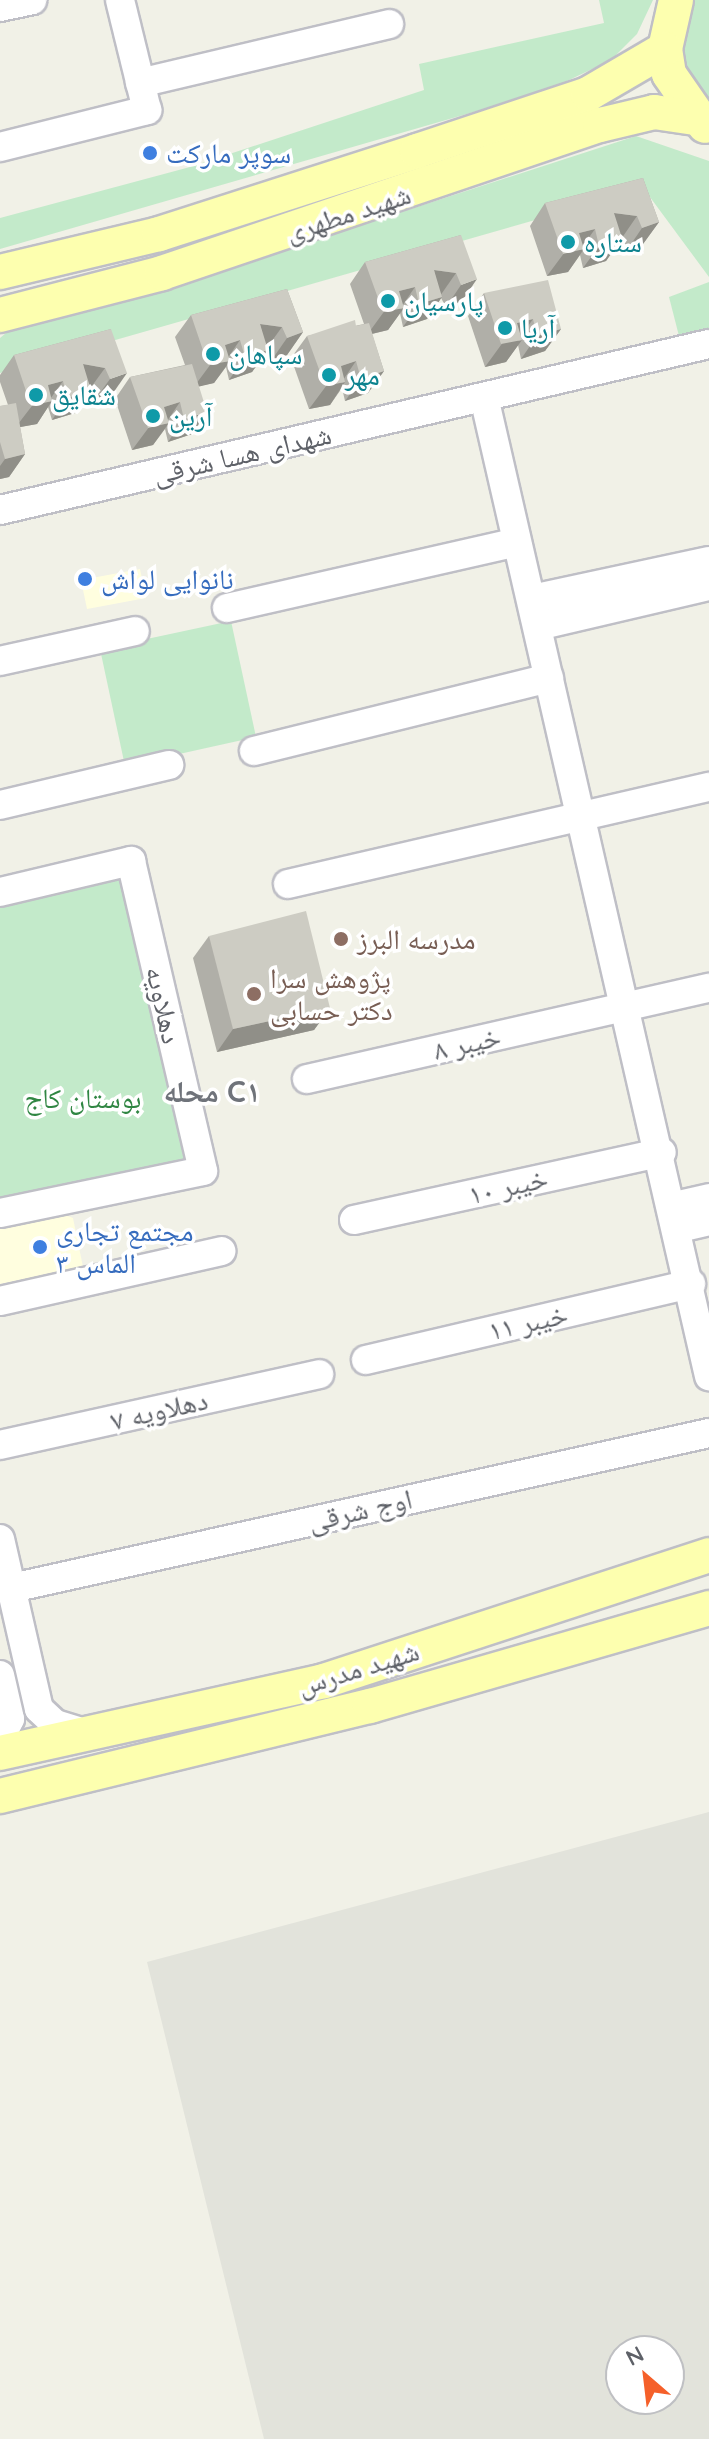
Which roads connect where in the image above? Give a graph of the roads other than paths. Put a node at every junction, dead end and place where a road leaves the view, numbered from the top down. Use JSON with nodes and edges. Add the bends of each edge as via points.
{"nodes":[{"id":1,"x":32,"y":0,"type":"edge"},
{"id":2,"x":120,"y":0,"type":"edge"},
{"id":3,"x":676,"y":0,"type":"edge"},
{"id":4,"x":0,"y":7,"type":"edge"},
{"id":5,"x":389,"y":24,"type":"dead end"},
{"id":6,"x":665,"y":49,"type":"junction"},
{"id":7,"x":140,"y":83,"type":"junction"},
{"id":8,"x":588,"y":94,"type":"junction"},
{"id":9,"x":702,"y":123,"type":"edge"},
{"id":10,"x":600,"y":125,"type":"junction"},
{"id":11,"x":0,"y":147,"type":"edge"},
{"id":12,"x":0,"y":272,"type":"edge"},
{"id":13,"x":0,"y":315,"type":"edge"},
{"id":14,"x":709,"y":344,"type":"edge"},
{"id":15,"x":484,"y":397,"type":"junction"},
{"id":16,"x":0,"y":510,"type":"edge"},
{"id":17,"x":517,"y":542,"type":"junction"},
{"id":18,"x":702,"y":575,"type":"edge"},
{"id":19,"x":227,"y":608,"type":"dead end"},
{"id":20,"x":535,"y":612,"type":"junction"},
{"id":21,"x":135,"y":631,"type":"dead end"},
{"id":22,"x":0,"y":661,"type":"edge"},
{"id":23,"x":549,"y":678,"type":"junction"},
{"id":24,"x":254,"y":751,"type":"dead end"},
{"id":25,"x":169,"y":765,"type":"dead end"},
{"id":26,"x":709,"y":787,"type":"edge"},
{"id":27,"x":0,"y":805,"type":"edge"},
{"id":28,"x":583,"y":815,"type":"junction"},
{"id":29,"x":288,"y":884,"type":"dead end"},
{"id":30,"x":0,"y":892,"type":"edge"},
{"id":31,"x":709,"y":988,"type":"edge"},
{"id":32,"x":627,"y":1007,"type":"junction"},
{"id":33,"x":307,"y":1079,"type":"dead end"},
{"id":34,"x":662,"y":1152,"type":"junction"},
{"id":35,"x":709,"y":1198,"type":"edge"},
{"id":36,"x":0,"y":1213,"type":"edge"},
{"id":37,"x":677,"y":1217,"type":"junction"},
{"id":38,"x":354,"y":1220,"type":"dead end"},
{"id":39,"x":709,"y":1221,"type":"edge"},
{"id":40,"x":221,"y":1251,"type":"dead end"},
{"id":41,"x":691,"y":1284,"type":"junction"},
{"id":42,"x":0,"y":1301,"type":"edge"},
{"id":43,"x":366,"y":1360,"type":"dead end"},
{"id":44,"x":708,"y":1368,"type":"edge"},
{"id":45,"x":319,"y":1374,"type":"dead end"},
{"id":46,"x":709,"y":1433,"type":"edge"},
{"id":47,"x":0,"y":1445,"type":"edge"},
{"id":48,"x":0,"y":1539,"type":"edge"},
{"id":49,"x":709,"y":1555,"type":"edge"},
{"id":50,"x":12,"y":1588,"type":"junction"},
{"id":51,"x":709,"y":1608,"type":"edge"},
{"id":52,"x":11,"y":1647,"type":"edge"},
{"id":53,"x":0,"y":1675,"type":"edge"},
{"id":54,"x":87,"y":1734,"type":"junction"},
{"id":55,"x":0,"y":1739,"type":"edge"},
{"id":56,"x":0,"y":1753,"type":"edge"},
{"id":57,"x":0,"y":1796,"type":"edge"}],
"edges":[{"from":1,"to":4,"type":"street"},
{"from":2,"to":7,"type":"street"},
{"from":3,"to":6,"type":"main road"},
{"from":5,"to":7,"type":"street"},
{"from":6,"to":8,"type":"main road","name":"شهید مطهری"},
{"from":6,"to":9,"type":"main road","via":[[669,74]]},
{"from":7,"to":11,"type":"street","via":[[147,110]]},
{"from":8,"to":10,"type":"main road","via":[[599,102]]},
{"from":8,"to":12,"type":"main road","name":"شهید مطهری","via":[[159,234]]},
{"from":9,"to":10,"type":"main road","name":"شهید مطهری","via":[[654,112]]},
{"from":10,"to":13,"type":"main road","name":"شهید مطهری","via":[[162,273]]},
{"from":14,"to":15,"type":"street","name":"شهدای هسا شرقی"},
{"from":15,"to":16,"type":"street","name":"شهدای هسا شرقی"},
{"from":15,"to":17,"type":"street"},
{"from":17,"to":19,"type":"street"},
{"from":17,"to":20,"type":"street"},
{"from":18,"to":20,"type":"street"},
{"from":20,"to":23,"type":"street"},
{"from":21,"to":22,"type":"street"},
{"from":23,"to":24,"type":"street"},
{"from":23,"to":28,"type":"street"},
{"from":25,"to":27,"type":"street"},
{"from":26,"to":28,"type":"street"},
{"from":28,"to":29,"type":"street"},
{"from":28,"to":32,"type":"street"},
{"from":30,"to":36,"type":"street","name":"دهلاویه","via":[[131,861],[203,1171]]},
{"from":31,"to":32,"type":"street","name":"خیبر ۸"},
{"from":32,"to":33,"type":"street","name":"خیبر ۸"},
{"from":32,"to":34,"type":"street"},
{"from":34,"to":37,"type":"street"},
{"from":34,"to":38,"type":"street","name":"خیبر ۱۰"},
{"from":35,"to":37,"type":"street"},
{"from":37,"to":39,"type":"street"},
{"from":37,"to":41,"type":"street"},
{"from":40,"to":42,"type":"street"},
{"from":41,"to":43,"type":"street","name":"خیبر ۱۱"},
{"from":41,"to":44,"type":"street"},
{"from":45,"to":47,"type":"street","name":"دهلاویه ۷"},
{"from":46,"to":50,"type":"street","name":"اوج شرقی"},
{"from":48,"to":50,"type":"street"},
{"from":49,"to":54,"type":"main road","name":"شهید مدرس","via":[[324,1681]]},
{"from":50,"to":52,"type":"street"},
{"from":51,"to":57,"type":"main road","name":"شهید مدرس","via":[[370,1706]]},
{"from":52,"to":54,"type":"street","via":[[44,1718]]},
{"from":53,"to":55,"type":"street","via":[[10,1719]]},
{"from":54,"to":56,"type":"main road","name":"شهید مدرس"}]}
